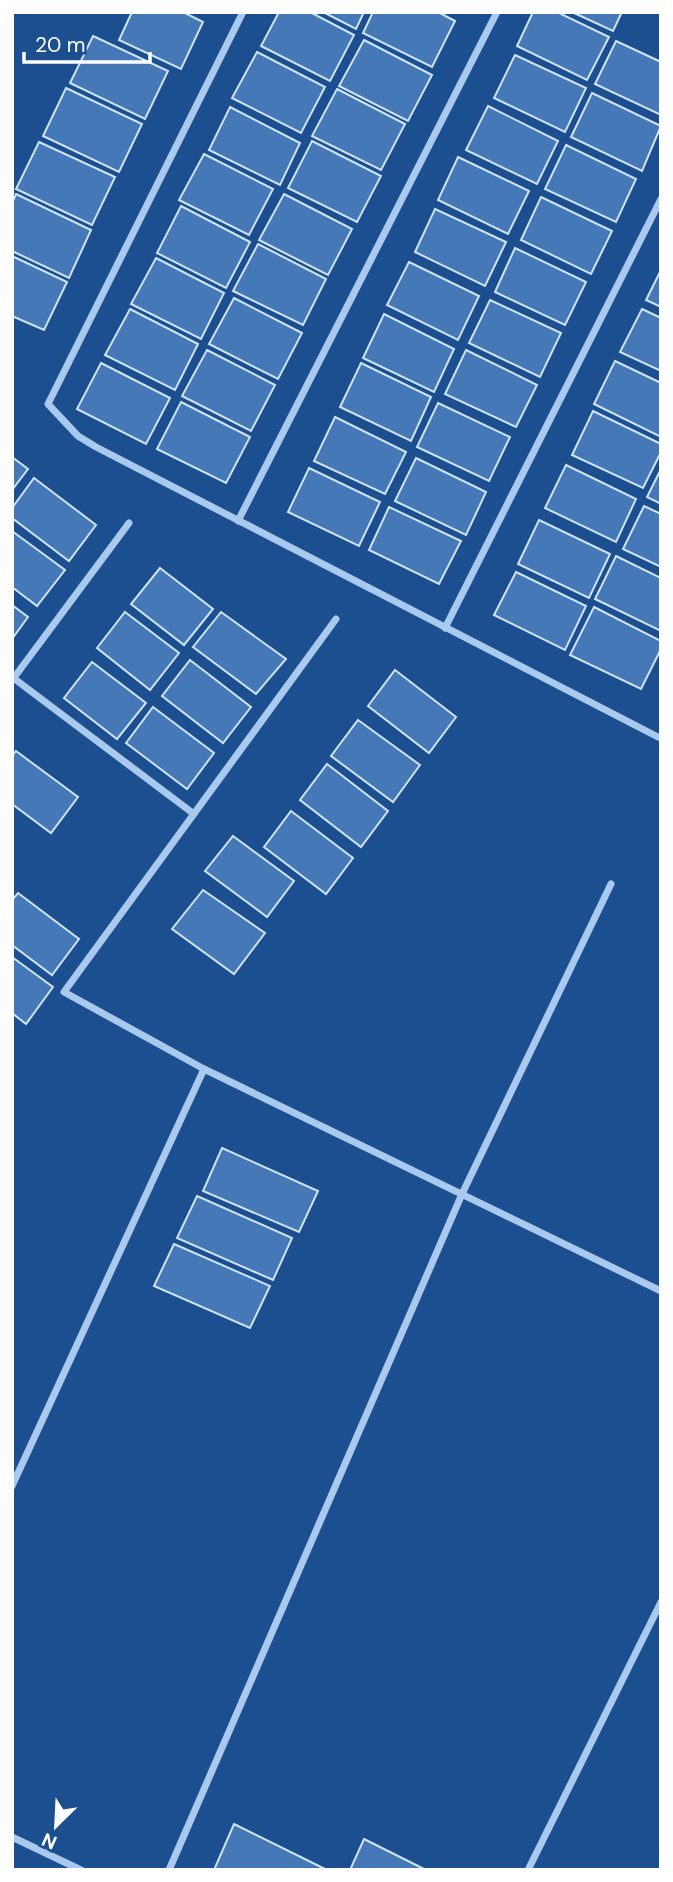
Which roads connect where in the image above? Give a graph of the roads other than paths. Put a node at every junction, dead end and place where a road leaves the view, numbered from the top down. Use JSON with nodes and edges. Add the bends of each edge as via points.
{"nodes":[{"id":1,"x":243,"y":12,"type":"edge"},
{"id":2,"x":497,"y":12,"type":"edge"},
{"id":3,"x":661,"y":199,"type":"edge"},
{"id":4,"x":239,"y":521,"type":"junction"},
{"id":5,"x":129,"y":523,"type":"dead end"},
{"id":6,"x":336,"y":619,"type":"dead end"},
{"id":7,"x":446,"y":628,"type":"junction"},
{"id":8,"x":13,"y":678,"type":"edge"},
{"id":9,"x":660,"y":736,"type":"edge"},
{"id":10,"x":194,"y":814,"type":"junction"},
{"id":11,"x":611,"y":884,"type":"dead end"},
{"id":12,"x":204,"y":1069,"type":"junction"},
{"id":13,"x":462,"y":1194,"type":"junction"},
{"id":14,"x":661,"y":1291,"type":"edge"},
{"id":15,"x":12,"y":1486,"type":"edge"},
{"id":16,"x":661,"y":1602,"type":"edge"},
{"id":17,"x":12,"y":1837,"type":"edge"},
{"id":18,"x":81,"y":1870,"type":"edge"},
{"id":19,"x":169,"y":1870,"type":"edge"},
{"id":20,"x":528,"y":1870,"type":"edge"}],
"edges":[{"from":1,"to":4,"type":"street","via":[[48,404],[78,436]]},
{"from":2,"to":4,"type":"street"},
{"from":3,"to":7,"type":"street"},
{"from":4,"to":7,"type":"street"},
{"from":5,"to":8,"type":"street"},
{"from":6,"to":10,"type":"street"},
{"from":7,"to":9,"type":"street"},
{"from":8,"to":10,"type":"street"},
{"from":10,"to":12,"type":"street","via":[[64,992]]},
{"from":11,"to":13,"type":"street"},
{"from":12,"to":13,"type":"street"},
{"from":12,"to":15,"type":"street"},
{"from":13,"to":14,"type":"street"},
{"from":13,"to":19,"type":"street"},
{"from":16,"to":20,"type":"street"},
{"from":17,"to":18,"type":"street"}]}
